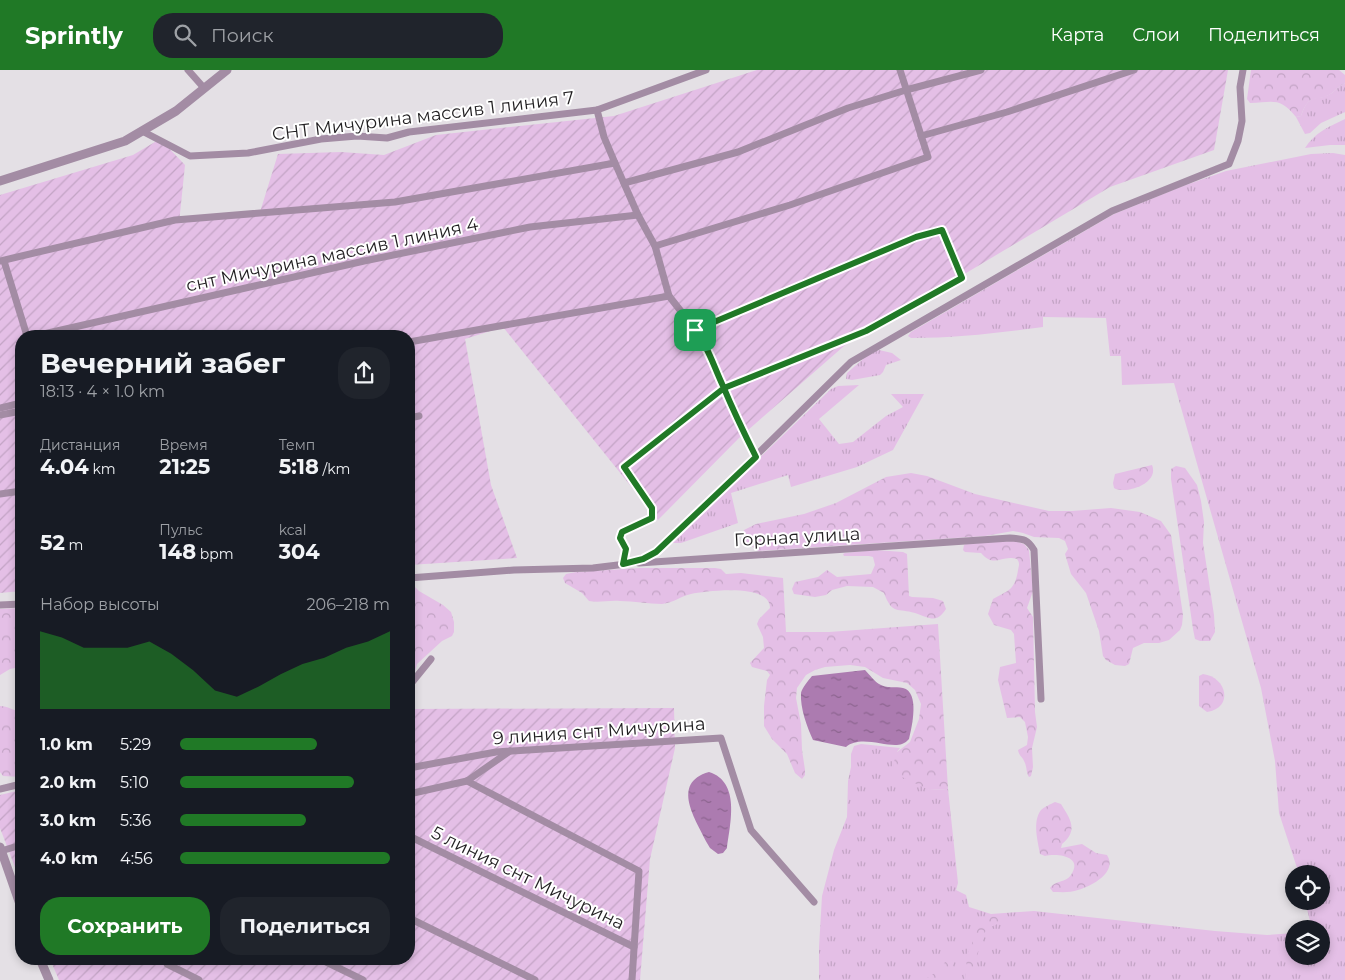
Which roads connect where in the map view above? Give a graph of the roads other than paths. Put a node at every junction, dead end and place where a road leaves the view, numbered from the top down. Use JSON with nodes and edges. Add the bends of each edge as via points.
{"nodes":[{"id":1,"x":188,"y":70,"type":"edge"},
{"id":2,"x":227,"y":70,"type":"edge"},
{"id":3,"x":706,"y":70,"type":"edge"},
{"id":4,"x":900,"y":70,"type":"edge"},
{"id":5,"x":981,"y":70,"type":"edge"},
{"id":6,"x":1134,"y":70,"type":"edge"},
{"id":7,"x":1243,"y":70,"type":"edge"},
{"id":8,"x":204,"y":88,"type":"junction"},
{"id":9,"x":906,"y":90,"type":"junction"},
{"id":10,"x":597,"y":110,"type":"junction"},
{"id":11,"x":142,"y":131,"type":"junction"},
{"id":12,"x":921,"y":136,"type":"junction"},
{"id":13,"x":614,"y":163,"type":"junction"},
{"id":14,"x":0,"y":182,"type":"edge"},
{"id":15,"x":624,"y":183,"type":"junction"},
{"id":16,"x":638,"y":215,"type":"junction"},
{"id":17,"x":655,"y":246,"type":"junction"},
{"id":18,"x":2,"y":261,"type":"edge"},
{"id":19,"x":669,"y":296,"type":"junction"},
{"id":20,"x":25,"y":330,"type":"edge"},
{"id":21,"x":62,"y":330,"type":"edge"},
{"id":22,"x":695,"y":330,"type":"junction"},
{"id":23,"x":415,"y":341,"type":"edge"},
{"id":24,"x":724,"y":388,"type":"junction"},
{"id":25,"x":15,"y":404,"type":"edge"},
{"id":26,"x":0,"y":408,"type":"edge"},
{"id":27,"x":15,"y":412,"type":"edge"},
{"id":28,"x":0,"y":415,"type":"edge"},
{"id":29,"x":419,"y":416,"type":"dead end"},
{"id":30,"x":415,"y":417,"type":"edge"},
{"id":31,"x":756,"y":457,"type":"junction"},
{"id":32,"x":15,"y":492,"type":"edge"},
{"id":33,"x":0,"y":494,"type":"edge"},
{"id":34,"x":623,"y":564,"type":"junction"},
{"id":35,"x":415,"y":578,"type":"edge"},
{"id":36,"x":15,"y":604,"type":"edge"},
{"id":37,"x":0,"y":605,"type":"edge"},
{"id":38,"x":431,"y":660,"type":"dead end"},
{"id":39,"x":415,"y":679,"type":"edge"},
{"id":40,"x":1041,"y":699,"type":"dead end"},
{"id":41,"x":510,"y":751,"type":"junction"},
{"id":42,"x":415,"y":767,"type":"edge"},
{"id":43,"x":467,"y":781,"type":"junction"},
{"id":44,"x":15,"y":785,"type":"edge"},
{"id":45,"x":0,"y":788,"type":"edge"},
{"id":46,"x":415,"y":793,"type":"edge"},
{"id":47,"x":415,"y":839,"type":"edge"},
{"id":48,"x":15,"y":846,"type":"edge"},
{"id":49,"x":1,"y":849,"type":"edge"},
{"id":50,"x":3,"y":864,"type":"edge"},
{"id":51,"x":15,"y":892,"type":"edge"},
{"id":52,"x":814,"y":902,"type":"dead end"},
{"id":53,"x":415,"y":921,"type":"edge"},
{"id":54,"x":634,"y":947,"type":"junction"},
{"id":55,"x":43,"y":965,"type":"edge"},
{"id":56,"x":168,"y":965,"type":"edge"},
{"id":57,"x":332,"y":965,"type":"edge"},
{"id":58,"x":49,"y":980,"type":"edge"},
{"id":59,"x":199,"y":980,"type":"edge"},
{"id":60,"x":363,"y":980,"type":"edge"},
{"id":61,"x":535,"y":980,"type":"edge"},
{"id":62,"x":632,"y":980,"type":"edge"}],
"edges":[{"from":1,"to":8,"type":"street"},
{"from":2,"to":8,"type":"street"},
{"from":3,"to":10,"type":"street","name":"СНТ Мичурина массив 1 линия 7"},
{"from":4,"to":9,"type":"street"},
{"from":5,"to":9,"type":"street"},
{"from":6,"to":12,"type":"street","via":[[1007,112]]},
{"from":7,"to":31,"type":"street","via":[[1240,87],[1242,121],[1230,164],[1112,211],[851,362]]},
{"from":8,"to":11,"type":"street","via":[[176,111]]},
{"from":9,"to":12,"type":"street"},
{"from":9,"to":15,"type":"street","via":[[848,108],[738,152]]},
{"from":10,"to":11,"type":"street","name":"СНТ Мичурина массив 1 линия 7","via":[[408,132],[388,138],[320,139],[248,153],[190,156]]},
{"from":10,"to":13,"type":"street"},
{"from":11,"to":14,"type":"street","via":[[125,141]]},
{"from":12,"to":17,"type":"street","via":[[928,158]]},
{"from":13,"to":15,"type":"street"},
{"from":13,"to":18,"type":"street","via":[[395,202],[175,220]]},
{"from":15,"to":16,"type":"street"},
{"from":16,"to":17,"type":"street"},
{"from":16,"to":21,"type":"street","name":"снт Мичурина массив 1 линия 4","via":[[530,227]]},
{"from":17,"to":19,"type":"street"},
{"from":18,"to":20,"type":"street"},
{"from":19,"to":22,"type":"street"},
{"from":19,"to":23,"type":"street"},
{"from":22,"to":24,"type":"street","via":[[702,338]]},
{"from":22,"to":24,"type":"street","via":[[916,237],[942,230],[962,278],[866,331]]},
{"from":24,"to":31,"type":"street"},
{"from":24,"to":34,"type":"street","via":[[624,467],[652,508],[652,518],[622,532],[620,538],[626,549]]},
{"from":25,"to":26,"type":"street"},
{"from":27,"to":28,"type":"street"},
{"from":29,"to":30,"type":"street"},
{"from":31,"to":34,"type":"street","via":[[656,552]]},
{"from":32,"to":33,"type":"street"},
{"from":34,"to":35,"type":"street","name":"Горная улица"},
{"from":34,"to":40,"type":"street","name":"Горная улица","via":[[1010,538],[1023,540],[1029,542],[1034,550]]},
{"from":36,"to":37,"type":"street"},
{"from":38,"to":39,"type":"street"},
{"from":41,"to":42,"type":"street","name":"9 линия снт Мичурина"},
{"from":41,"to":43,"type":"street"},
{"from":41,"to":52,"type":"street","name":"9 линия снт Мичурина","via":[[721,738],[751,830]]},
{"from":43,"to":46,"type":"street"},
{"from":43,"to":54,"type":"street","via":[[638,871]]},
{"from":44,"to":45,"type":"street"},
{"from":47,"to":54,"type":"street","name":"5 линия снт Мичурина"},
{"from":48,"to":49,"type":"street"},
{"from":49,"to":50,"type":"street"},
{"from":50,"to":51,"type":"street"},
{"from":53,"to":61,"type":"street"},
{"from":54,"to":62,"type":"street"},
{"from":55,"to":58,"type":"street"},
{"from":56,"to":59,"type":"street"},
{"from":57,"to":60,"type":"street"}]}
